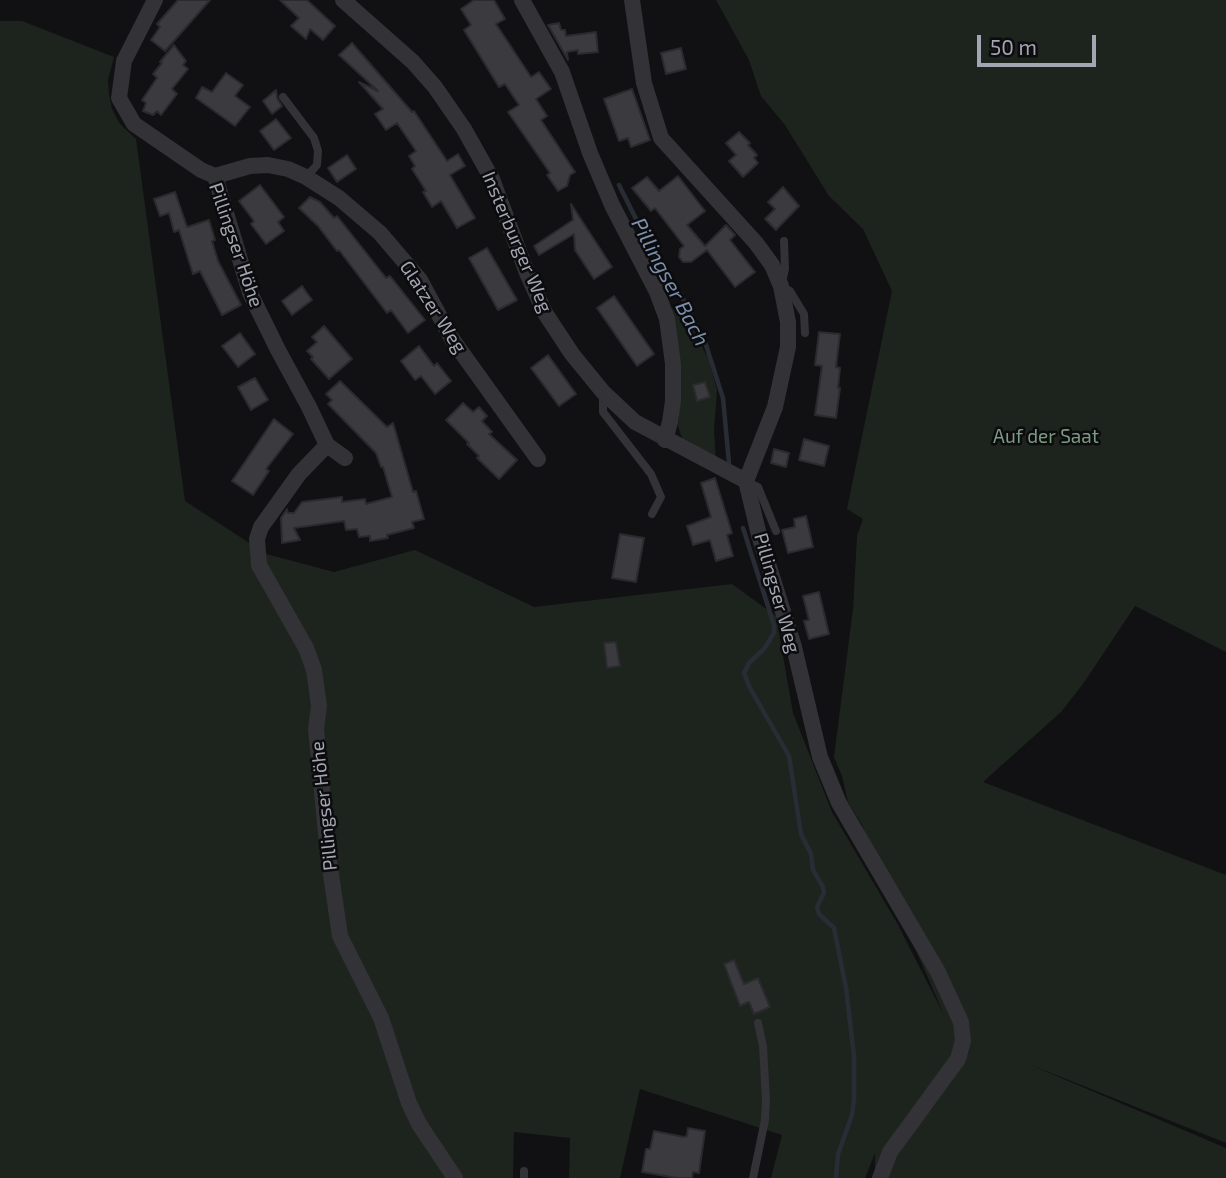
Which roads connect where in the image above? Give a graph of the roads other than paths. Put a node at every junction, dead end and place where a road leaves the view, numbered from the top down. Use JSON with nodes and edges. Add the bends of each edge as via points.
{"nodes":[{"id":1,"x":155,"y":0,"type":"edge"},
{"id":2,"x":343,"y":0,"type":"edge"},
{"id":3,"x":522,"y":0,"type":"edge"},
{"id":4,"x":632,"y":0,"type":"edge"},
{"id":5,"x":283,"y":97,"type":"dead end"},
{"id":6,"x":215,"y":176,"type":"junction"},
{"id":7,"x":306,"y":177,"type":"junction"},
{"id":8,"x":784,"y":241,"type":"dead end"},
{"id":9,"x":781,"y":286,"type":"junction"},
{"id":10,"x":805,"y":333,"type":"dead end"},
{"id":11,"x":603,"y":392,"type":"junction"},
{"id":12,"x":665,"y":440,"type":"junction"},
{"id":13,"x":327,"y":445,"type":"junction"},
{"id":14,"x":345,"y":458,"type":"dead end"},
{"id":15,"x":538,"y":459,"type":"dead end"},
{"id":16,"x":746,"y":481,"type":"junction"},
{"id":17,"x":652,"y":514,"type":"dead end"},
{"id":18,"x":776,"y":531,"type":"dead end"},
{"id":19,"x":758,"y":1023,"type":"dead end"},
{"id":20,"x":455,"y":1178,"type":"edge"},
{"id":21,"x":753,"y":1178,"type":"edge"},
{"id":22,"x":880,"y":1178,"type":"edge"}],
"edges":[{"from":1,"to":6,"type":"street","name":"Pillingser Höhe","via":[[124,61],[119,98],[134,124]]},
{"from":2,"to":11,"type":"street","name":"Insterburger Weg","via":[[413,62],[464,129],[492,179],[545,313]]},
{"from":3,"to":12,"type":"street","via":[[562,72],[612,205],[667,319],[673,401]]},
{"from":4,"to":9,"type":"street","via":[[644,83],[661,138],[756,243]]},
{"from":5,"to":7,"type":"lane","via":[[314,138],[318,151],[317,165]]},
{"from":6,"to":7,"type":"street","name":"Glatzer Weg","via":[[268,165]]},
{"from":6,"to":13,"type":"street","name":"Pillingser Höhe","via":[[250,293]]},
{"from":7,"to":15,"type":"street","name":"Glatzer Weg","via":[[380,233],[420,280],[453,339]]},
{"from":8,"to":9,"type":"lane"},
{"from":9,"to":10,"type":"lane","via":[[790,291],[804,314]]},
{"from":9,"to":16,"type":"street","via":[[788,347],[775,407]]},
{"from":11,"to":12,"type":"street","name":"Insterburger Weg","via":[[635,422]]},
{"from":11,"to":17,"type":"lane","via":[[603,412],[651,474],[661,497]]},
{"from":12,"to":16,"type":"street","name":"Insterburger Weg"},
{"from":13,"to":14,"type":"street","name":"Pillingser Höhe"},
{"from":13,"to":20,"type":"street","name":"Pillingser Höhe","via":[[299,474],[261,527],[259,565],[314,670],[328,854],[340,936],[382,1018],[409,1103]]},
{"from":16,"to":18,"type":"lane","via":[[758,487]]},
{"from":16,"to":22,"type":"street","name":"Pillingser Weg","via":[[820,757],[839,803],[926,950],[961,1022],[963,1041],[958,1059],[890,1152]]},
{"from":19,"to":21,"type":"lane","via":[[766,1100]]}]}
